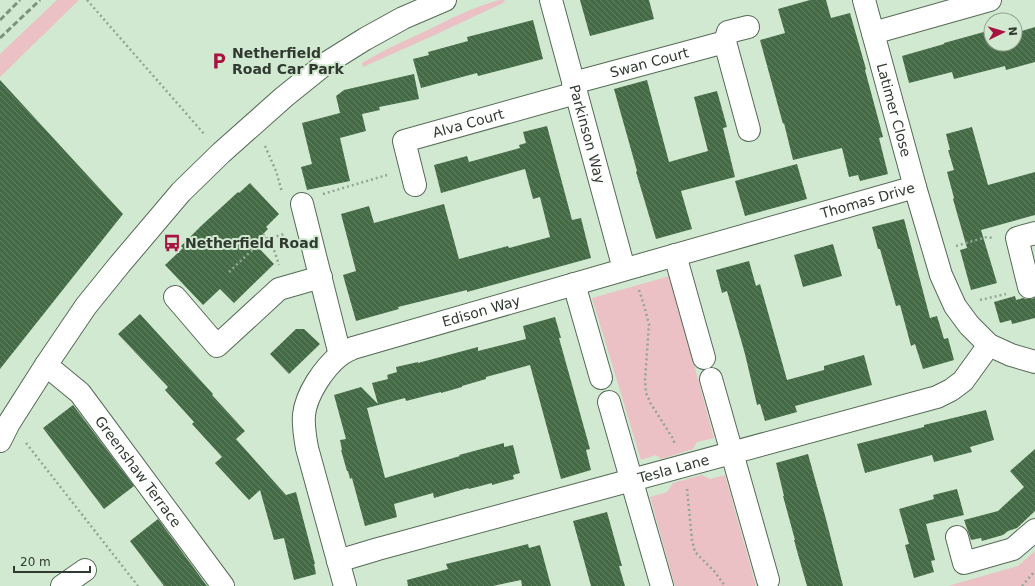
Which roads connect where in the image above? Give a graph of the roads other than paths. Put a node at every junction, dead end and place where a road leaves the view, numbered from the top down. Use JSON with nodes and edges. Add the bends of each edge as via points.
{"nodes":[{"id":1,"x":445,"y":0,"type":"edge"},
{"id":2,"x":551,"y":0,"type":"edge"},
{"id":3,"x":864,"y":0,"type":"edge"},
{"id":4,"x":990,"y":0,"type":"edge"},
{"id":5,"x":748,"y":27,"type":"dead end"},
{"id":6,"x":873,"y":33,"type":"junction"},
{"id":7,"x":725,"y":42,"type":"junction"},
{"id":8,"x":574,"y":88,"type":"junction"},
{"id":9,"x":748,"y":130,"type":"dead end"},
{"id":10,"x":413,"y":177,"type":"road end"},
{"id":11,"x":915,"y":187,"type":"junction"},
{"id":12,"x":301,"y":199,"type":"road end"},
{"id":13,"x":1026,"y":236,"type":"edge"},
{"id":14,"x":675,"y":255,"type":"junction"},
{"id":15,"x":627,"y":268,"type":"junction"},
{"id":16,"x":321,"y":277,"type":"junction"},
{"id":17,"x":574,"y":284,"type":"junction"},
{"id":18,"x":1030,"y":288,"type":"road end"},
{"id":19,"x":175,"y":297,"type":"dead end"},
{"id":20,"x":989,"y":345,"type":"junction"},
{"id":21,"x":340,"y":355,"type":"junction"},
{"id":22,"x":704,"y":358,"type":"dead end"},
{"id":23,"x":1035,"y":362,"type":"edge"},
{"id":24,"x":46,"y":364,"type":"junction"},
{"id":25,"x":602,"y":378,"type":"dead end"},
{"id":26,"x":711,"y":380,"type":"dead end"},
{"id":27,"x":609,"y":402,"type":"dead end"},
{"id":28,"x":5,"y":432,"type":"edge"},
{"id":29,"x":731,"y":452,"type":"junction"},
{"id":30,"x":631,"y":480,"type":"junction"},
{"id":31,"x":1035,"y":530,"type":"edge"},
{"id":32,"x":957,"y":537,"type":"dead end"},
{"id":33,"x":338,"y":561,"type":"junction"},
{"id":34,"x":85,"y":570,"type":"dead end"},
{"id":35,"x":768,"y":580,"type":"dead end"},
{"id":36,"x":62,"y":586,"type":"edge"},
{"id":37,"x":224,"y":586,"type":"edge"},
{"id":38,"x":345,"y":586,"type":"edge"},
{"id":39,"x":662,"y":586,"type":"edge"}],
"edges":[{"from":1,"to":24,"type":"street","via":[[403,18],[325,64],[221,154],[182,192],[120,264],[86,306]]},
{"from":2,"to":8,"type":"street","name":"Parkinson Way"},
{"from":3,"to":6,"type":"street","name":"Latimer Close"},
{"from":4,"to":6,"type":"street"},
{"from":5,"to":7,"type":"street","via":[[728,32]]},
{"from":6,"to":11,"type":"street","name":"Latimer Close"},
{"from":7,"to":8,"type":"street","name":"Swan Court"},
{"from":7,"to":9,"type":"street"},
{"from":8,"to":10,"type":"street","name":"Alva Court","via":[[404,141]]},
{"from":8,"to":15,"type":"street","name":"Parkinson Way"},
{"from":11,"to":14,"type":"street","name":"Thomas Drive"},
{"from":11,"to":20,"type":"street","name":"Thomas Drive","via":[[941,275],[955,306]]},
{"from":12,"to":16,"type":"street"},
{"from":13,"to":18,"type":"street"},
{"from":14,"to":15,"type":"street","name":"Thomas Drive"},
{"from":14,"to":22,"type":"street"},
{"from":15,"to":17,"type":"street","name":"Edison Way"},
{"from":16,"to":19,"type":"street","via":[[279,289],[217,346]]},
{"from":16,"to":21,"type":"street"},
{"from":17,"to":21,"type":"street","name":"Edison Way","via":[[368,343]]},
{"from":17,"to":25,"type":"street"},
{"from":20,"to":23,"type":"street","name":"Thomas Drive"},
{"from":20,"to":29,"type":"street","name":"Tesla Lane","via":[[963,381],[937,397]]},
{"from":21,"to":33,"type":"street","name":"Edison Way","via":[[317,381],[304,413],[307,448]]},
{"from":24,"to":28,"type":"street"},
{"from":24,"to":37,"type":"street","name":"Greenshaw Terrace","via":[[80,392]]},
{"from":26,"to":29,"type":"street"},
{"from":27,"to":30,"type":"street"},
{"from":29,"to":30,"type":"street","name":"Tesla Lane"},
{"from":29,"to":35,"type":"street"},
{"from":30,"to":33,"type":"street","name":"Tesla Lane"},
{"from":30,"to":39,"type":"street"},
{"from":31,"to":32,"type":"street","via":[[1013,549],[964,563]]},
{"from":33,"to":38,"type":"street","name":"Edison Way"},
{"from":34,"to":36,"type":"street"}]}
